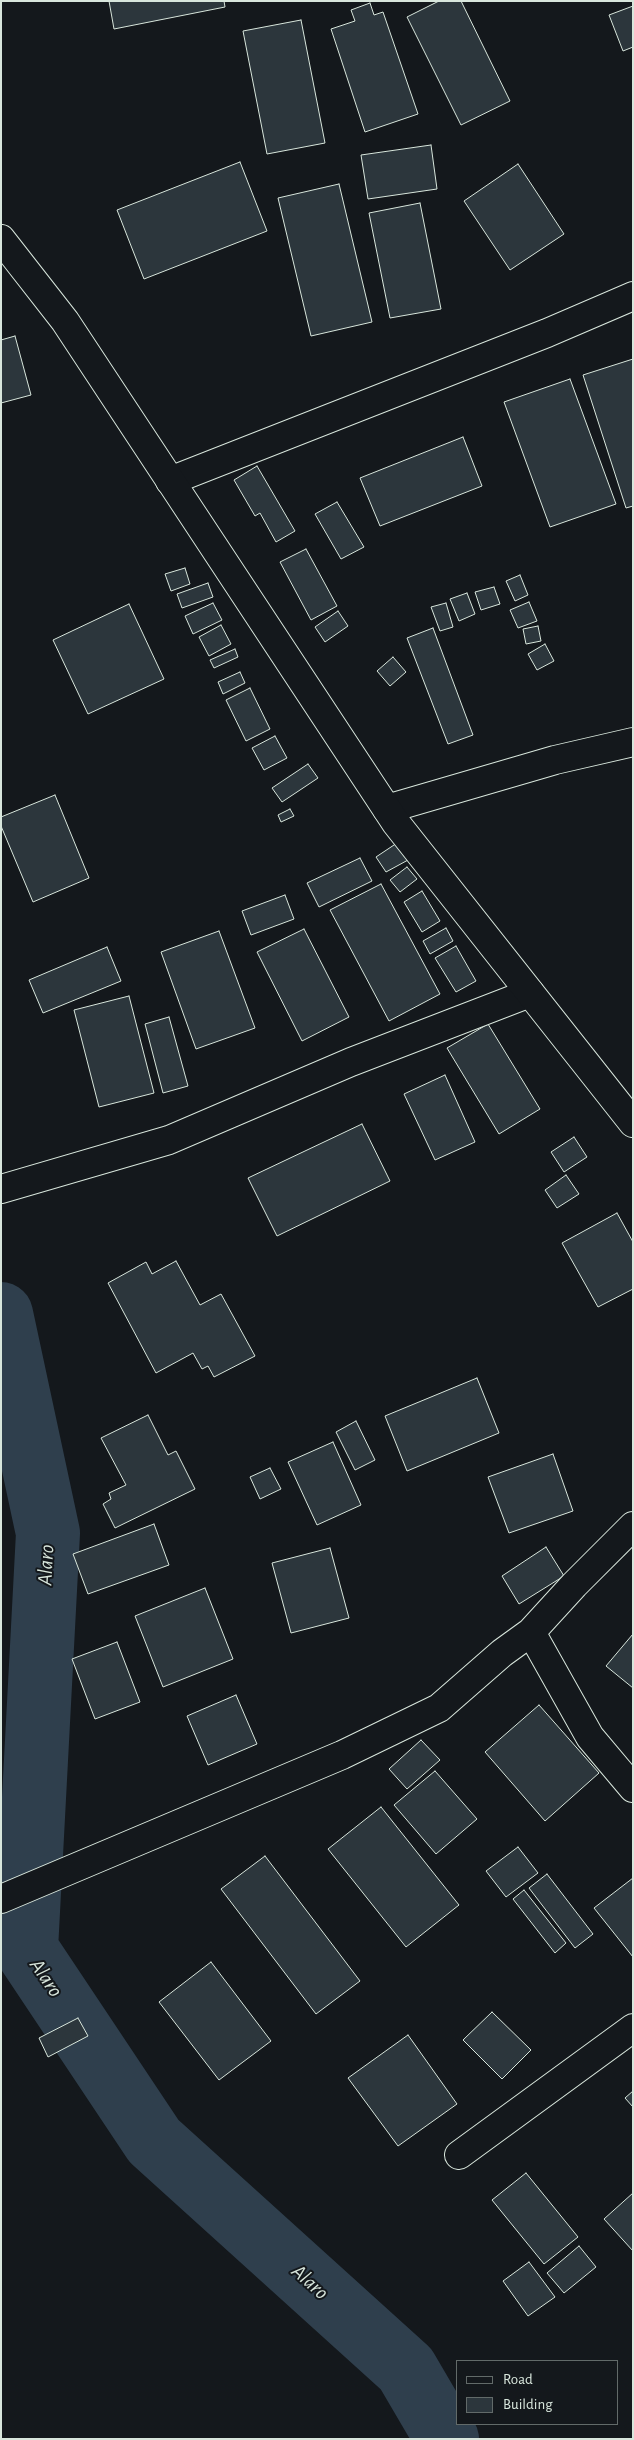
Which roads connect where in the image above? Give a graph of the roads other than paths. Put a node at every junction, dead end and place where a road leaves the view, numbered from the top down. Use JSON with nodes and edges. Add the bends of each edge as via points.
{"nodes":[{"id":1,"x":1,"y":239,"type":"edge"},
{"id":2,"x":633,"y":296,"type":"edge"},
{"id":3,"x":170,"y":481,"type":"junction"},
{"id":4,"x":633,"y":742,"type":"edge"},
{"id":5,"x":387,"y":809,"type":"junction"},
{"id":6,"x":530,"y":993,"type":"junction"},
{"id":7,"x":633,"y":1123,"type":"edge"},
{"id":8,"x":5,"y":1188,"type":"edge"},
{"id":9,"x":633,"y":1526,"type":"edge"},
{"id":10,"x":531,"y":1632,"type":"junction"},
{"id":11,"x":633,"y":1788,"type":"edge"},
{"id":12,"x":1,"y":1899,"type":"edge"},
{"id":13,"x":633,"y":2028,"type":"edge"},
{"id":14,"x":459,"y":2155,"type":"dead end"}],
"edges":[{"from":1,"to":3,"type":"street","via":[[64,321]]},
{"from":2,"to":3,"type":"street"},
{"from":3,"to":5,"type":"street"},
{"from":4,"to":5,"type":"street","via":[[555,760]]},
{"from":5,"to":6,"type":"street"},
{"from":6,"to":7,"type":"street"},
{"from":6,"to":8,"type":"street","via":[[351,1062],[169,1140]]},
{"from":9,"to":10,"type":"street"},
{"from":10,"to":11,"type":"street","via":[[590,1737]]},
{"from":10,"to":12,"type":"street","via":[[439,1708],[342,1755]]},
{"from":13,"to":14,"type":"street"}]}
